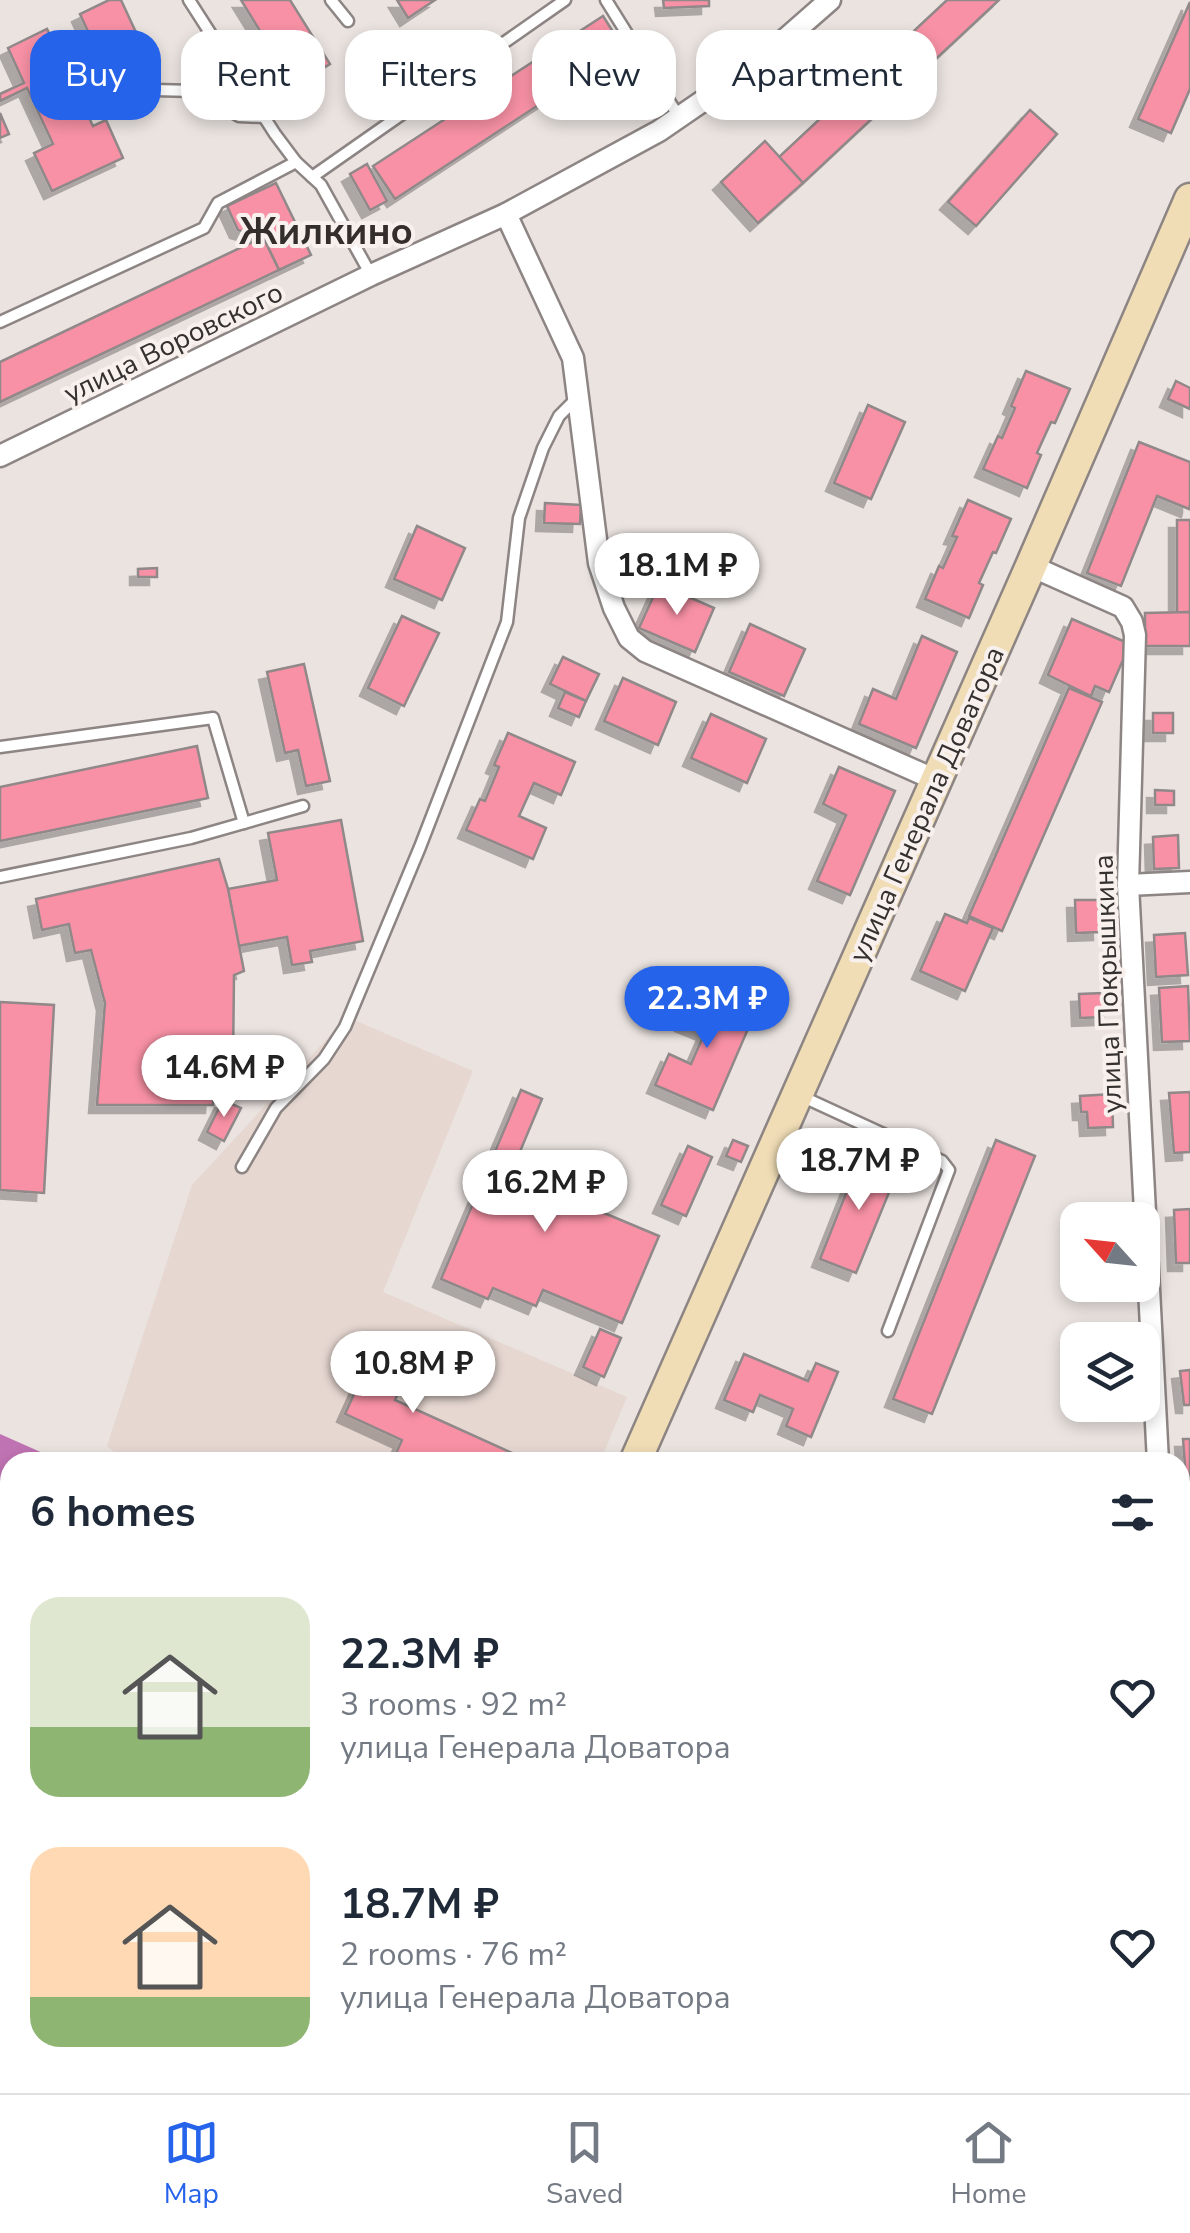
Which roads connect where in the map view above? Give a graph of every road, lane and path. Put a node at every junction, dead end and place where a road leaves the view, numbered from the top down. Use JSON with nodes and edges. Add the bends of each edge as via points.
{"nodes":[{"id":1,"x":189,"y":0,"type":"edge"},
{"id":2,"x":332,"y":0,"type":"edge"},
{"id":3,"x":566,"y":0,"type":"edge"},
{"id":4,"x":606,"y":0,"type":"edge"},
{"id":5,"x":830,"y":0,"type":"edge"},
{"id":6,"x":348,"y":21,"type":"dead end"},
{"id":7,"x":208,"y":30,"type":"edge"},
{"id":8,"x":680,"y":117,"type":"junction"},
{"id":9,"x":266,"y":120,"type":"edge"},
{"id":10,"x":296,"y":162,"type":"junction"},
{"id":11,"x":312,"y":177,"type":"junction"},
{"id":12,"x":1190,"y":198,"type":"edge"},
{"id":13,"x":506,"y":214,"type":"junction"},
{"id":14,"x":371,"y":275,"type":"junction"},
{"id":15,"x":0,"y":322,"type":"edge"},
{"id":16,"x":578,"y":397,"type":"junction"},
{"id":17,"x":0,"y":456,"type":"edge"},
{"id":18,"x":1032,"y":566,"type":"junction"},
{"id":19,"x":0,"y":747,"type":"edge"},
{"id":20,"x":936,"y":780,"type":"junction"},
{"id":21,"x":304,"y":806,"type":"dead end"},
{"id":22,"x":244,"y":823,"type":"junction"},
{"id":23,"x":0,"y":877,"type":"edge"},
{"id":24,"x":1190,"y":882,"type":"edge"},
{"id":25,"x":1128,"y":885,"type":"junction"},
{"id":26,"x":797,"y":1094,"type":"junction"},
{"id":27,"x":242,"y":1167,"type":"dead end"},
{"id":28,"x":888,"y":1331,"type":"dead end"},
{"id":29,"x":638,"y":1452,"type":"edge"},
{"id":30,"x":1157,"y":1452,"type":"edge"}],
"edges":[{"from":1,"to":7,"type":"lane"},
{"from":2,"to":6,"type":"lane"},
{"from":3,"to":11,"type":"lane"},
{"from":4,"to":8,"type":"lane"},
{"from":5,"to":8,"type":"street","name":"улица Воровского","via":[[758,63]]},
{"from":8,"to":13,"type":"street","name":"улица Воровского"},
{"from":9,"to":10,"type":"lane"},
{"from":10,"to":11,"type":"lane"},
{"from":10,"to":15,"type":"lane","via":[[218,203],[204,228]]},
{"from":11,"to":14,"type":"lane"},
{"from":12,"to":18,"type":"street","name":"улица Генерала Доватора"},
{"from":13,"to":14,"type":"street","name":"улица Воровского"},
{"from":13,"to":16,"type":"street","via":[[572,358]]},
{"from":14,"to":17,"type":"street","name":"улица Воровского"},
{"from":16,"to":20,"type":"street","via":[[600,563],[628,638],[644,651]]},
{"from":16,"to":27,"type":"lane","via":[[542,448],[519,518],[507,622],[345,1027],[276,1108]]},
{"from":18,"to":20,"type":"street","name":"улица Генерала Доватора"},
{"from":18,"to":25,"type":"street","name":"улица Покрышкина","via":[[1123,607],[1132,622]]},
{"from":19,"to":22,"type":"lane","via":[[214,718]]},
{"from":20,"to":26,"type":"street","name":"улица Генерала Доватора"},
{"from":21,"to":22,"type":"lane"},
{"from":22,"to":23,"type":"lane"},
{"from":24,"to":25,"type":"street"},
{"from":25,"to":30,"type":"street","name":"улица Покрышкина"},
{"from":26,"to":28,"type":"lane","via":[[949,1170]]},
{"from":26,"to":29,"type":"street","name":"улица Генерала Доватора"}]}
